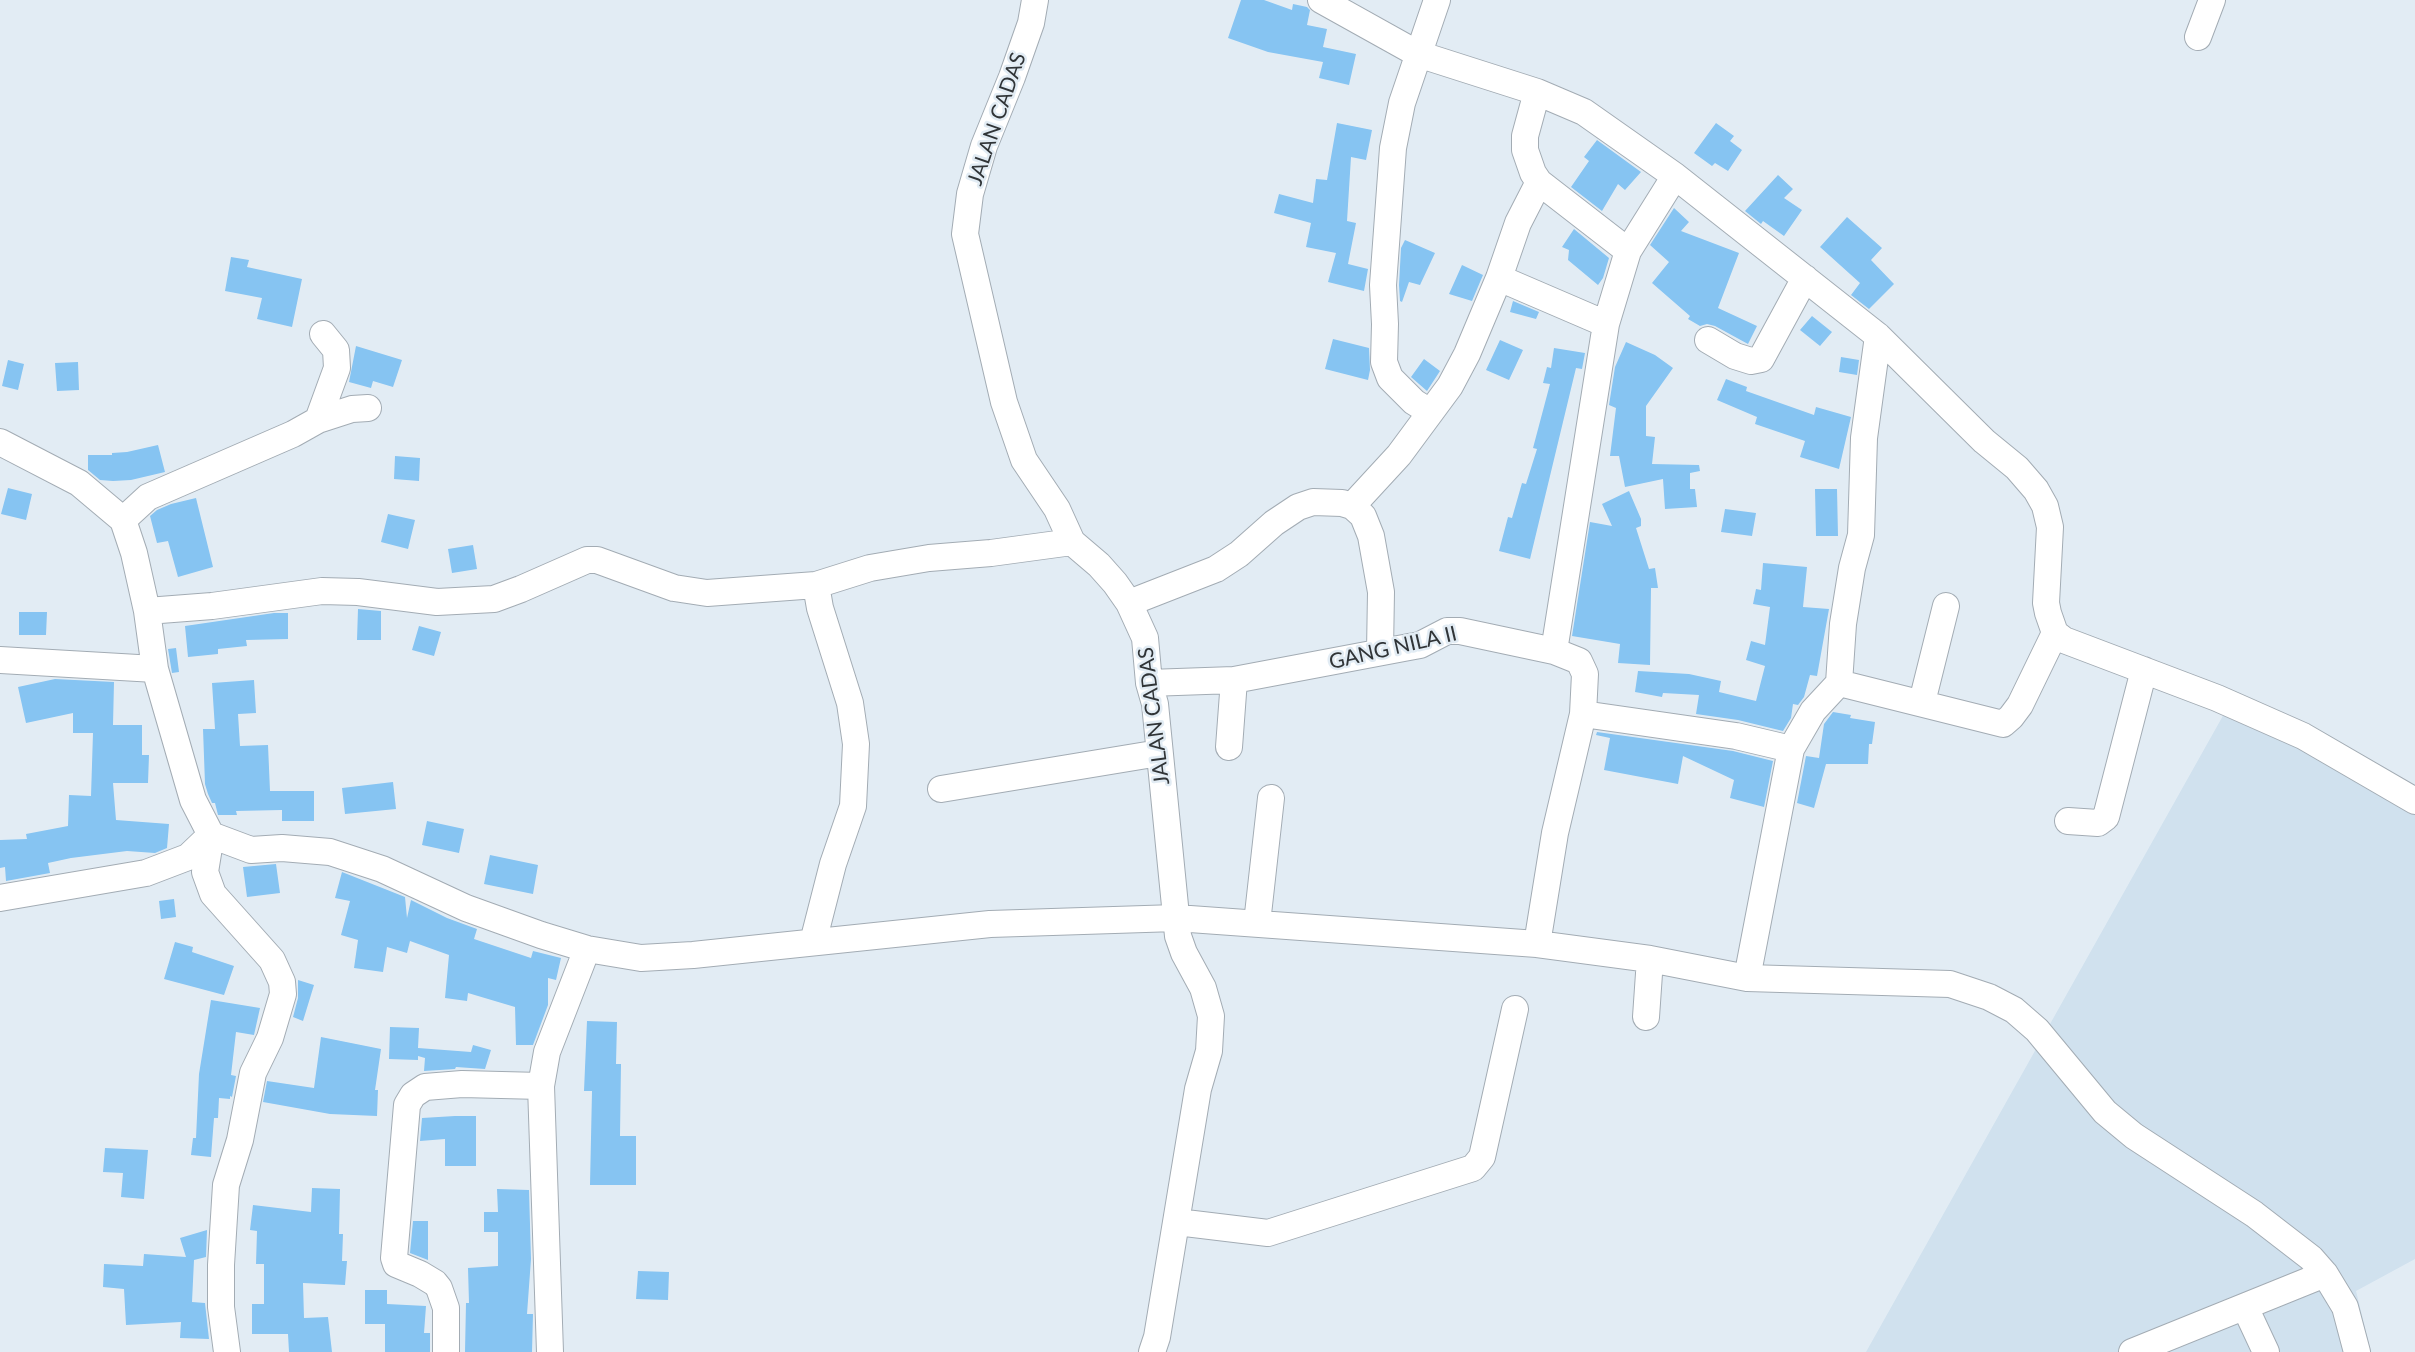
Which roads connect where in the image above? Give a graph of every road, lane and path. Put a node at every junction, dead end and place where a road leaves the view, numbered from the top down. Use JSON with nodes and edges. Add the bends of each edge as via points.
{"nodes":[{"id":1,"x":1035,"y":0,"type":"edge"},
{"id":2,"x":1321,"y":0,"type":"edge"},
{"id":3,"x":1437,"y":0,"type":"edge"},
{"id":4,"x":2212,"y":0,"type":"edge"},
{"id":5,"x":2198,"y":37,"type":"dead end"},
{"id":6,"x":1418,"y":54,"type":"junction"},
{"id":7,"x":1537,"y":92,"type":"junction"},
{"id":8,"x":1675,"y":176,"type":"junction"},
{"id":9,"x":1539,"y":182,"type":"junction"},
{"id":10,"x":1628,"y":251,"type":"junction"},
{"id":11,"x":1499,"y":278,"type":"junction"},
{"id":12,"x":1805,"y":278,"type":"junction"},
{"id":13,"x":1606,"y":324,"type":"junction"},
{"id":14,"x":323,"y":334,"type":"dead end"},
{"id":15,"x":1878,"y":336,"type":"junction"},
{"id":16,"x":1708,"y":340,"type":"dead end"},
{"id":17,"x":368,"y":408,"type":"dead end"},
{"id":18,"x":1430,"y":412,"type":"junction"},
{"id":19,"x":318,"y":420,"type":"junction"},
{"id":20,"x":0,"y":442,"type":"edge"},
{"id":21,"x":1352,"y":506,"type":"junction"},
{"id":22,"x":122,"y":520,"type":"junction"},
{"id":23,"x":1072,"y":542,"type":"junction"},
{"id":24,"x":816,"y":585,"type":"junction"},
{"id":25,"x":1129,"y":603,"type":"junction"},
{"id":26,"x":1946,"y":606,"type":"dead end"},
{"id":27,"x":147,"y":611,"type":"junction"},
{"id":28,"x":2055,"y":633,"type":"junction"},
{"id":29,"x":1380,"y":651,"type":"junction"},
{"id":30,"x":1554,"y":651,"type":"junction"},
{"id":31,"x":0,"y":660,"type":"edge"},
{"id":32,"x":155,"y":669,"type":"junction"},
{"id":33,"x":2144,"y":670,"type":"junction"},
{"id":34,"x":1234,"y":680,"type":"junction"},
{"id":35,"x":1839,"y":682,"type":"junction"},
{"id":36,"x":1149,"y":684,"type":"junction"},
{"id":37,"x":1922,"y":702,"type":"junction"},
{"id":38,"x":1583,"y":713,"type":"junction"},
{"id":39,"x":1229,"y":747,"type":"dead end"},
{"id":40,"x":1791,"y":749,"type":"junction"},
{"id":41,"x":1159,"y":753,"type":"junction"},
{"id":42,"x":941,"y":789,"type":"dead end"},
{"id":43,"x":1270,"y":798,"type":"dead end"},
{"id":44,"x":2415,"y":800,"type":"edge"},
{"id":45,"x":2068,"y":821,"type":"dead end"},
{"id":46,"x":211,"y":835,"type":"junction"},
{"id":47,"x":0,"y":898,"type":"edge"},
{"id":48,"x":1176,"y":918,"type":"junction"},
{"id":49,"x":1257,"y":923,"type":"junction"},
{"id":50,"x":813,"y":942,"type":"junction"},
{"id":51,"x":1537,"y":944,"type":"junction"},
{"id":52,"x":587,"y":949,"type":"junction"},
{"id":53,"x":1650,"y":959,"type":"junction"},
{"id":54,"x":1747,"y":978,"type":"junction"},
{"id":55,"x":1515,"y":1009,"type":"dead end"},
{"id":56,"x":1646,"y":1017,"type":"dead end"},
{"id":57,"x":541,"y":1086,"type":"junction"},
{"id":58,"x":1177,"y":1222,"type":"junction"},
{"id":59,"x":2326,"y":1275,"type":"junction"},
{"id":60,"x":2245,"y":1307,"type":"junction"},
{"id":61,"x":2148,"y":1349,"type":"edge"},
{"id":62,"x":228,"y":1352,"type":"edge"},
{"id":63,"x":446,"y":1352,"type":"edge"},
{"id":64,"x":550,"y":1352,"type":"edge"},
{"id":65,"x":1152,"y":1352,"type":"edge"},
{"id":66,"x":2266,"y":1352,"type":"edge"},
{"id":67,"x":2357,"y":1352,"type":"edge"}],
"edges":[{"from":1,"to":23,"type":"street","name":"JALAN CADAS","via":[[1031,23],[984,146],[965,233],[1014,436]]},
{"from":2,"to":6,"type":"street"},
{"from":3,"to":6,"type":"street"},
{"from":4,"to":5,"type":"street"},
{"from":6,"to":7,"type":"street"},
{"from":6,"to":18,"type":"street","via":[[1393,148],[1382,285],[1384,362],[1390,378]]},
{"from":7,"to":8,"type":"street","via":[[1584,112]]},
{"from":7,"to":9,"type":"street","via":[[1525,150]]},
{"from":8,"to":10,"type":"street"},
{"from":8,"to":12,"type":"street"},
{"from":9,"to":10,"type":"street"},
{"from":9,"to":11,"type":"street","via":[[1518,223]]},
{"from":10,"to":13,"type":"street"},
{"from":11,"to":13,"type":"street"},
{"from":11,"to":18,"type":"street","via":[[1467,354]]},
{"from":12,"to":15,"type":"street"},
{"from":12,"to":16,"type":"street","via":[[1762,359],[1751,362]]},
{"from":13,"to":30,"type":"street"},
{"from":14,"to":19,"type":"street","via":[[336,349],[337,368]]},
{"from":15,"to":28,"type":"street","via":[[2036,490],[2050,527],[2046,603]]},
{"from":15,"to":35,"type":"street","via":[[1864,438],[1861,535],[1843,624]]},
{"from":17,"to":19,"type":"street"},
{"from":18,"to":21,"type":"street","via":[[1399,455]]},
{"from":19,"to":22,"type":"street","via":[[148,498]]},
{"from":20,"to":22,"type":"street","via":[[79,483]]},
{"from":21,"to":25,"type":"street","via":[[1327,501],[1298,508],[1216,569]]},
{"from":21,"to":29,"type":"street","via":[[1363,516],[1371,536],[1381,592]]},
{"from":22,"to":27,"type":"street"},
{"from":23,"to":24,"type":"street","via":[[917,560],[870,568]]},
{"from":23,"to":25,"type":"street","name":"JALAN CADAS","via":[[1099,565]]},
{"from":24,"to":27,"type":"street","via":[[707,593],[674,588],[587,560],[494,599],[437,602],[322,591]]},
{"from":24,"to":50,"type":"street","via":[[850,703],[856,744],[853,806]]},
{"from":25,"to":36,"type":"street","name":"JALAN CADAS","via":[[1145,638]]},
{"from":26,"to":37,"type":"street"},
{"from":27,"to":32,"type":"street"},
{"from":28,"to":33,"type":"street","via":[[2071,645]]},
{"from":28,"to":37,"type":"street","via":[[2020,705],[2006,723]]},
{"from":29,"to":30,"type":"street","name":"GANG NILA II","via":[[1420,645],[1453,630]]},
{"from":29,"to":34,"type":"street","name":"GANG NILA II"},
{"from":30,"to":38,"type":"street","name":"GANG NILA II","via":[[1571,656],[1583,667]]},
{"from":31,"to":32,"type":"street"},
{"from":32,"to":46,"type":"street","via":[[193,800]]},
{"from":33,"to":44,"type":"street","via":[[2303,736]]},
{"from":33,"to":45,"type":"street","via":[[2106,817],[2098,823]]},
{"from":34,"to":36,"type":"street","name":"GANG NILA II"},
{"from":34,"to":39,"type":"street"},
{"from":35,"to":37,"type":"street"},
{"from":35,"to":40,"type":"street","via":[[1813,711]]},
{"from":36,"to":41,"type":"street","name":"JALAN CADAS"},
{"from":38,"to":40,"type":"street"},
{"from":38,"to":51,"type":"street","via":[[1555,833]]},
{"from":40,"to":54,"type":"street"},
{"from":41,"to":42,"type":"street"},
{"from":41,"to":48,"type":"street","name":"JALAN CADAS"},
{"from":43,"to":49,"type":"street"},
{"from":46,"to":47,"type":"street","via":[[188,857],[146,873]]},
{"from":46,"to":52,"type":"street","via":[[251,850],[330,852],[382,869],[466,908]]},
{"from":46,"to":62,"type":"street","via":[[205,872],[213,894],[272,960],[283,994],[253,1073],[226,1185],[221,1307]]},
{"from":48,"to":49,"type":"street"},
{"from":48,"to":50,"type":"street","via":[[990,924]]},
{"from":48,"to":58,"type":"street","name":"JALAN CADAS","via":[[1184,953],[1208,1002],[1211,1030]]},
{"from":49,"to":51,"type":"street"},
{"from":50,"to":52,"type":"street","via":[[640,958]]},
{"from":51,"to":53,"type":"street"},
{"from":52,"to":57,"type":"street","via":[[547,1052]]},
{"from":53,"to":54,"type":"street"},
{"from":53,"to":56,"type":"street"},
{"from":54,"to":59,"type":"street","via":[[1950,984],[1989,997],[2037,1030],[2105,1112],[2134,1136],[2254,1214]]},
{"from":55,"to":58,"type":"street","via":[[1482,1157],[1474,1168],[1268,1233]]},
{"from":57,"to":63,"type":"street","via":[[425,1087],[407,1105],[394,1258],[401,1268],[420,1274],[439,1288],[446,1308]]},
{"from":57,"to":64,"type":"street"},
{"from":58,"to":65,"type":"street","name":"JALAN CADAS"},
{"from":59,"to":60,"type":"street"},
{"from":59,"to":67,"type":"street","via":[[2345,1307]]},
{"from":60,"to":61,"type":"street"},
{"from":60,"to":66,"type":"street"}]}
